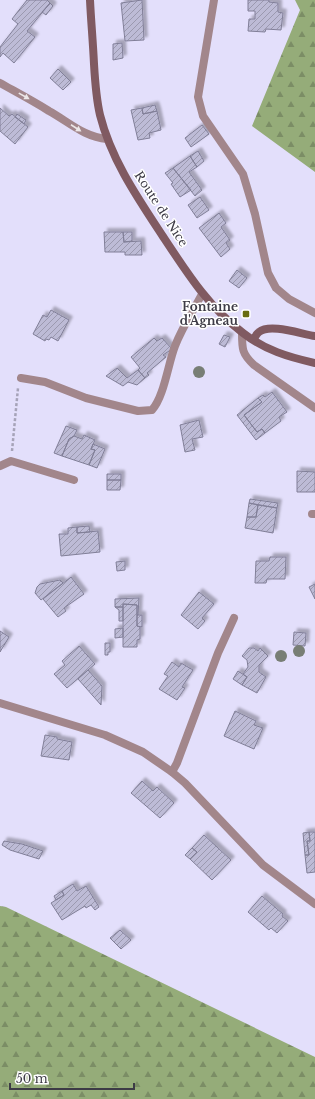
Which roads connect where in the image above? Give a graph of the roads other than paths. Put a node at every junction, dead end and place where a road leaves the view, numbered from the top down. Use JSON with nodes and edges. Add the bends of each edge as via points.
{"nodes":[{"id":1,"x":90,"y":0,"type":"edge"},
{"id":2,"x":214,"y":0,"type":"edge"},
{"id":3,"x":0,"y":83,"type":"edge"},
{"id":4,"x":107,"y":139,"type":"junction"},
{"id":5,"x":202,"y":294,"type":"junction"},
{"id":6,"x":315,"y":312,"type":"edge"},
{"id":7,"x":242,"y":333,"type":"junction"},
{"id":8,"x":315,"y":336,"type":"edge"},
{"id":9,"x":253,"y":340,"type":"junction"},
{"id":10,"x":315,"y":363,"type":"edge"},
{"id":11,"x":21,"y":378,"type":"road end"},
{"id":12,"x":315,"y":408,"type":"edge"},
{"id":13,"x":0,"y":466,"type":"edge"},
{"id":14,"x":74,"y":480,"type":"dead end"},
{"id":15,"x":234,"y":618,"type":"dead end"},
{"id":16,"x":0,"y":703,"type":"edge"},
{"id":17,"x":172,"y":772,"type":"junction"},
{"id":18,"x":315,"y":904,"type":"edge"}],
"edges":[{"from":1,"to":4,"type":"main road","name":"Route de Nice","via":[[95,85]]},
{"from":2,"to":6,"type":"street","via":[[198,97],[203,116],[243,174],[268,273],[276,288],[289,299]]},
{"from":3,"to":4,"type":"street","one_way":true,"via":[[48,109],[86,135]]},
{"from":4,"to":5,"type":"main road","name":"Route de Nice","via":[[122,172]]},
{"from":5,"to":7,"type":"main road","name":"Route de Nice"},
{"from":5,"to":11,"type":"street","via":[[175,346],[160,395],[152,410],[138,411],[86,398],[45,382]]},
{"from":7,"to":9,"type":"main road","name":"Route de Nice"},
{"from":7,"to":12,"type":"street","via":[[242,348],[247,358]]},
{"from":8,"to":9,"type":"main road","via":[[275,328],[259,332]]},
{"from":9,"to":10,"type":"main road","name":"Route de Nice","via":[[284,355]]},
{"from":13,"to":14,"type":"street","via":[[11,461]]},
{"from":15,"to":17,"type":"street"},
{"from":16,"to":17,"type":"street","via":[[105,735],[143,752]]},
{"from":17,"to":18,"type":"street","via":[[263,865]]}]}
